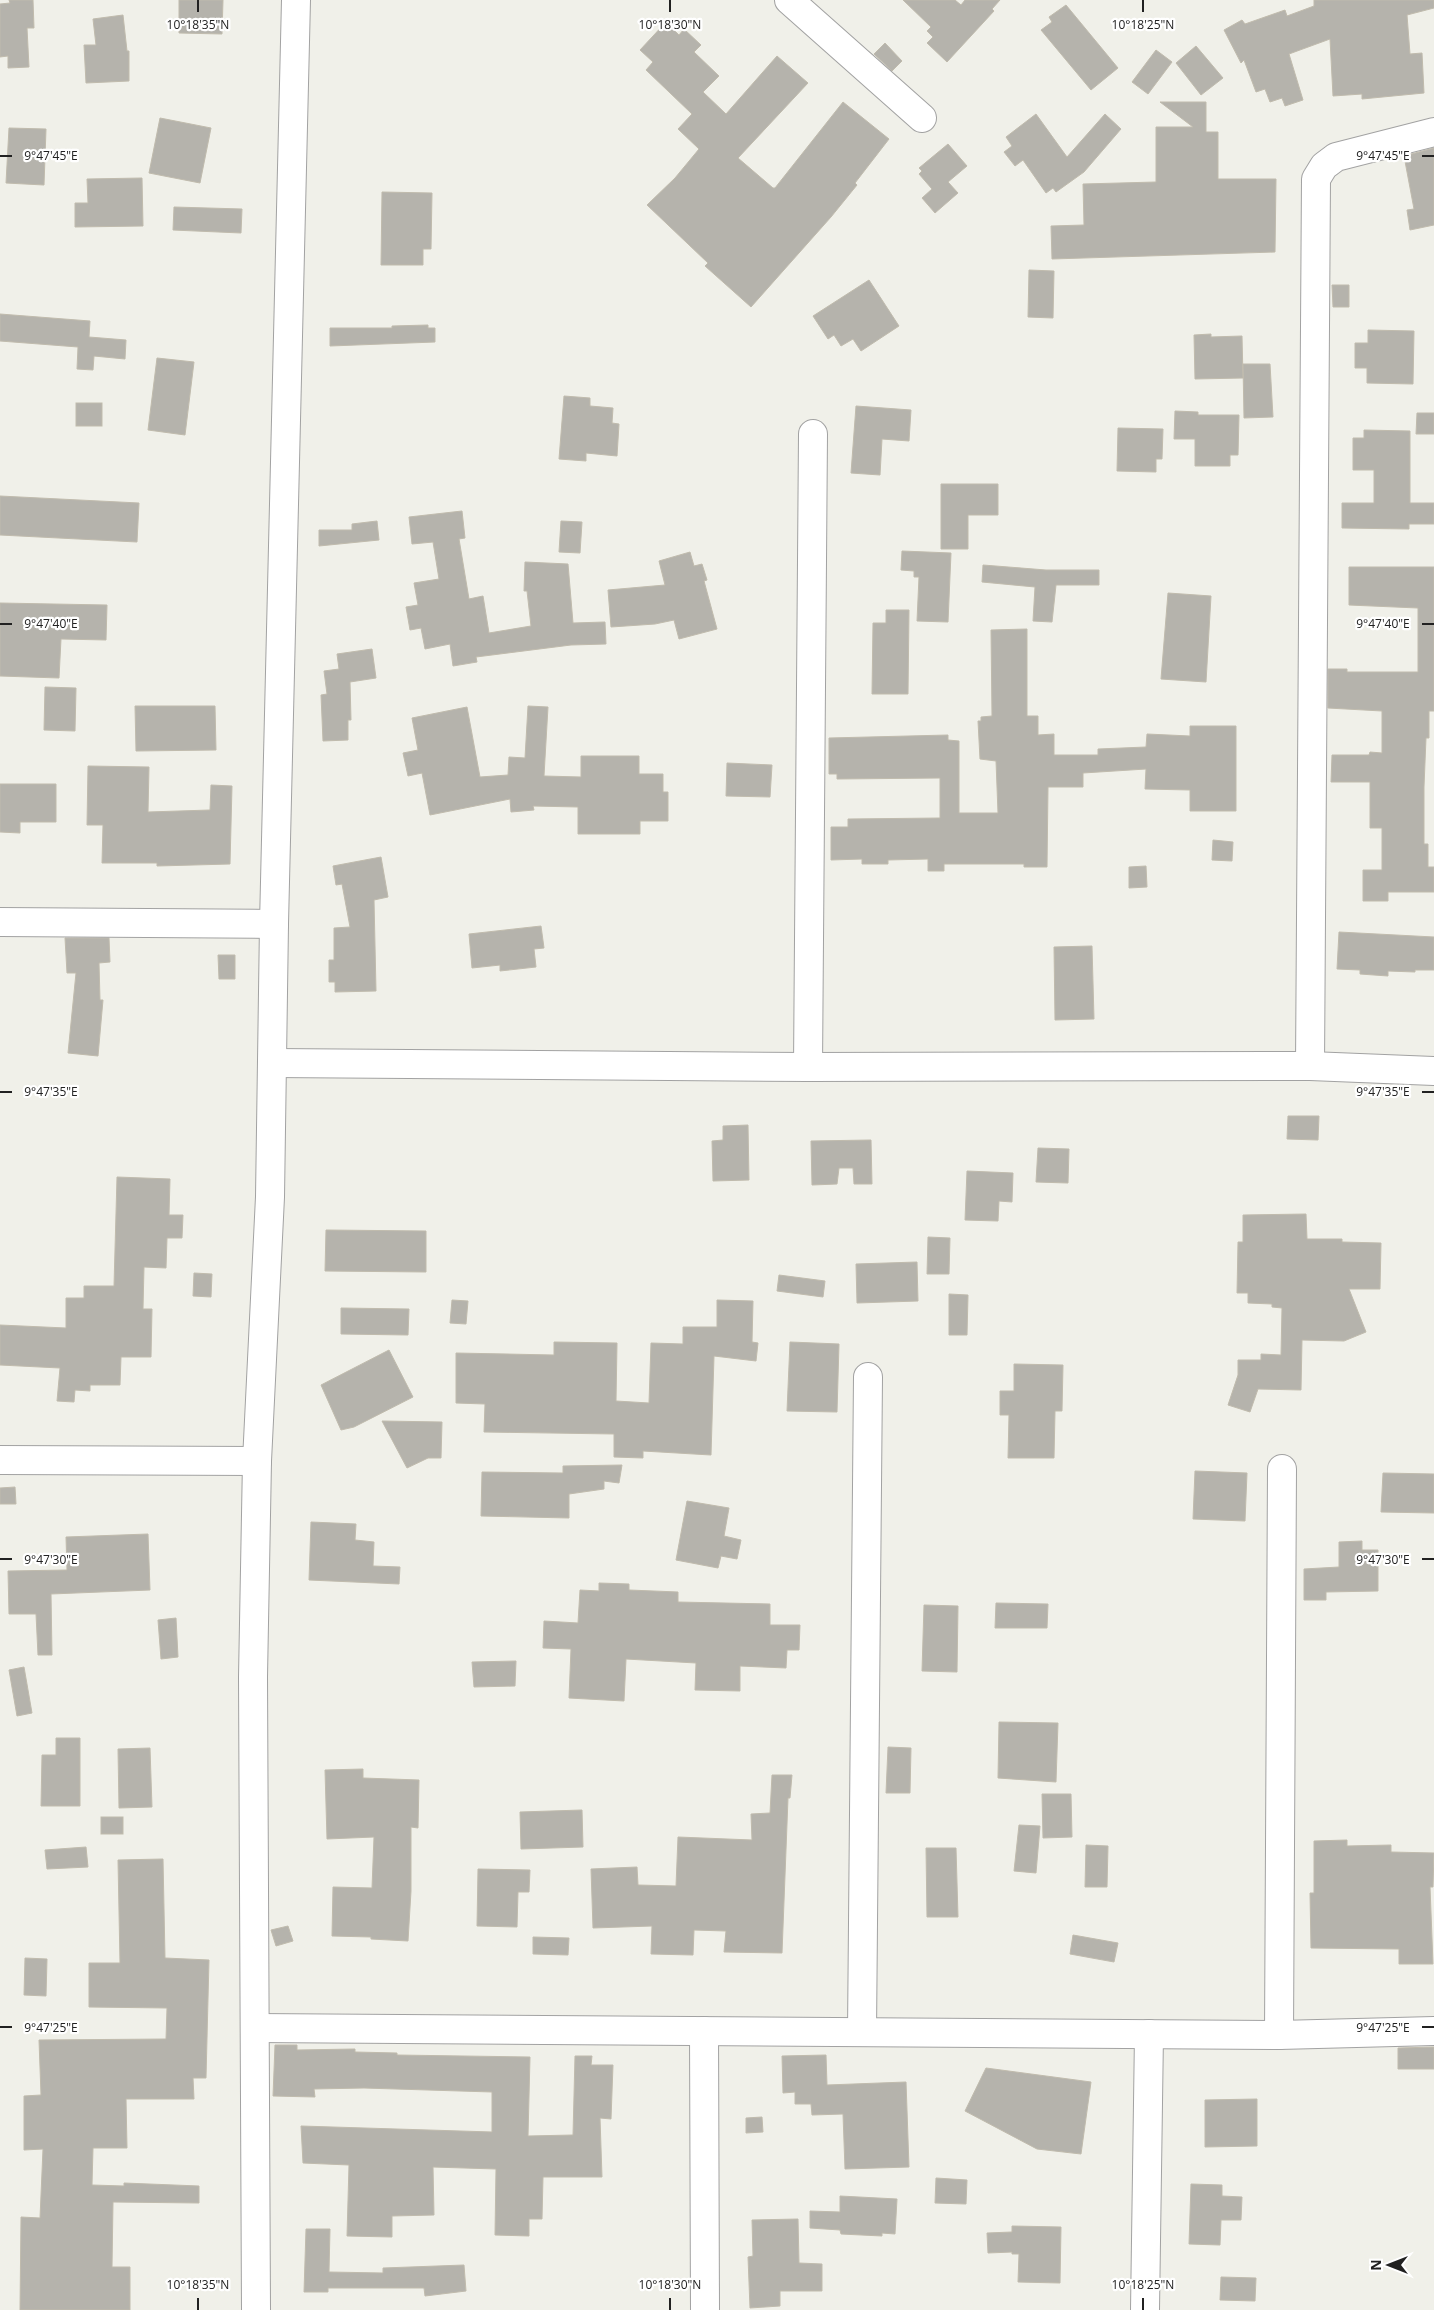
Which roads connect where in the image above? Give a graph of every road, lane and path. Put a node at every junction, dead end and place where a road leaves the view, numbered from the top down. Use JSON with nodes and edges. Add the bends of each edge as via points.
{"nodes":[{"id":1,"x":296,"y":0,"type":"edge"},
{"id":2,"x":790,"y":0,"type":"edge"},
{"id":3,"x":922,"y":118,"type":"dead end"},
{"id":4,"x":1434,"y":132,"type":"edge"},
{"id":5,"x":813,"y":434,"type":"dead end"},
{"id":6,"x":0,"y":922,"type":"edge"},
{"id":7,"x":274,"y":924,"type":"junction"},
{"id":8,"x":274,"y":1063,"type":"junction"},
{"id":9,"x":808,"y":1066,"type":"junction"},
{"id":10,"x":1310,"y":1066,"type":"junction"},
{"id":11,"x":1434,"y":1071,"type":"edge"},
{"id":12,"x":868,"y":1378,"type":"dead end"},
{"id":13,"x":0,"y":1460,"type":"edge"},
{"id":14,"x":257,"y":1461,"type":"junction"},
{"id":15,"x":1282,"y":1469,"type":"dead end"},
{"id":16,"x":255,"y":2028,"type":"junction"},
{"id":17,"x":704,"y":2031,"type":"junction"},
{"id":18,"x":1434,"y":2031,"type":"edge"},
{"id":19,"x":862,"y":2032,"type":"junction"},
{"id":20,"x":1149,"y":2034,"type":"junction"},
{"id":21,"x":1279,"y":2035,"type":"junction"},
{"id":22,"x":256,"y":2310,"type":"edge"},
{"id":23,"x":705,"y":2310,"type":"edge"},
{"id":24,"x":1145,"y":2310,"type":"edge"}],
"edges":[{"from":1,"to":7,"type":"street"},
{"from":2,"to":3,"type":"street"},
{"from":4,"to":10,"type":"street","via":[[1336,157],[1324,166],[1316,179]]},
{"from":5,"to":9,"type":"street"},
{"from":6,"to":7,"type":"street"},
{"from":7,"to":8,"type":"street"},
{"from":8,"to":9,"type":"street"},
{"from":8,"to":14,"type":"street"},
{"from":9,"to":10,"type":"street"},
{"from":10,"to":11,"type":"street"},
{"from":12,"to":19,"type":"street"},
{"from":13,"to":14,"type":"street"},
{"from":14,"to":16,"type":"street","via":[[253,1677]]},
{"from":15,"to":21,"type":"street"},
{"from":16,"to":17,"type":"street"},
{"from":16,"to":22,"type":"street"},
{"from":17,"to":19,"type":"street"},
{"from":17,"to":23,"type":"street"},
{"from":18,"to":21,"type":"street"},
{"from":19,"to":20,"type":"street"},
{"from":20,"to":21,"type":"street"},
{"from":20,"to":24,"type":"street"}]}
